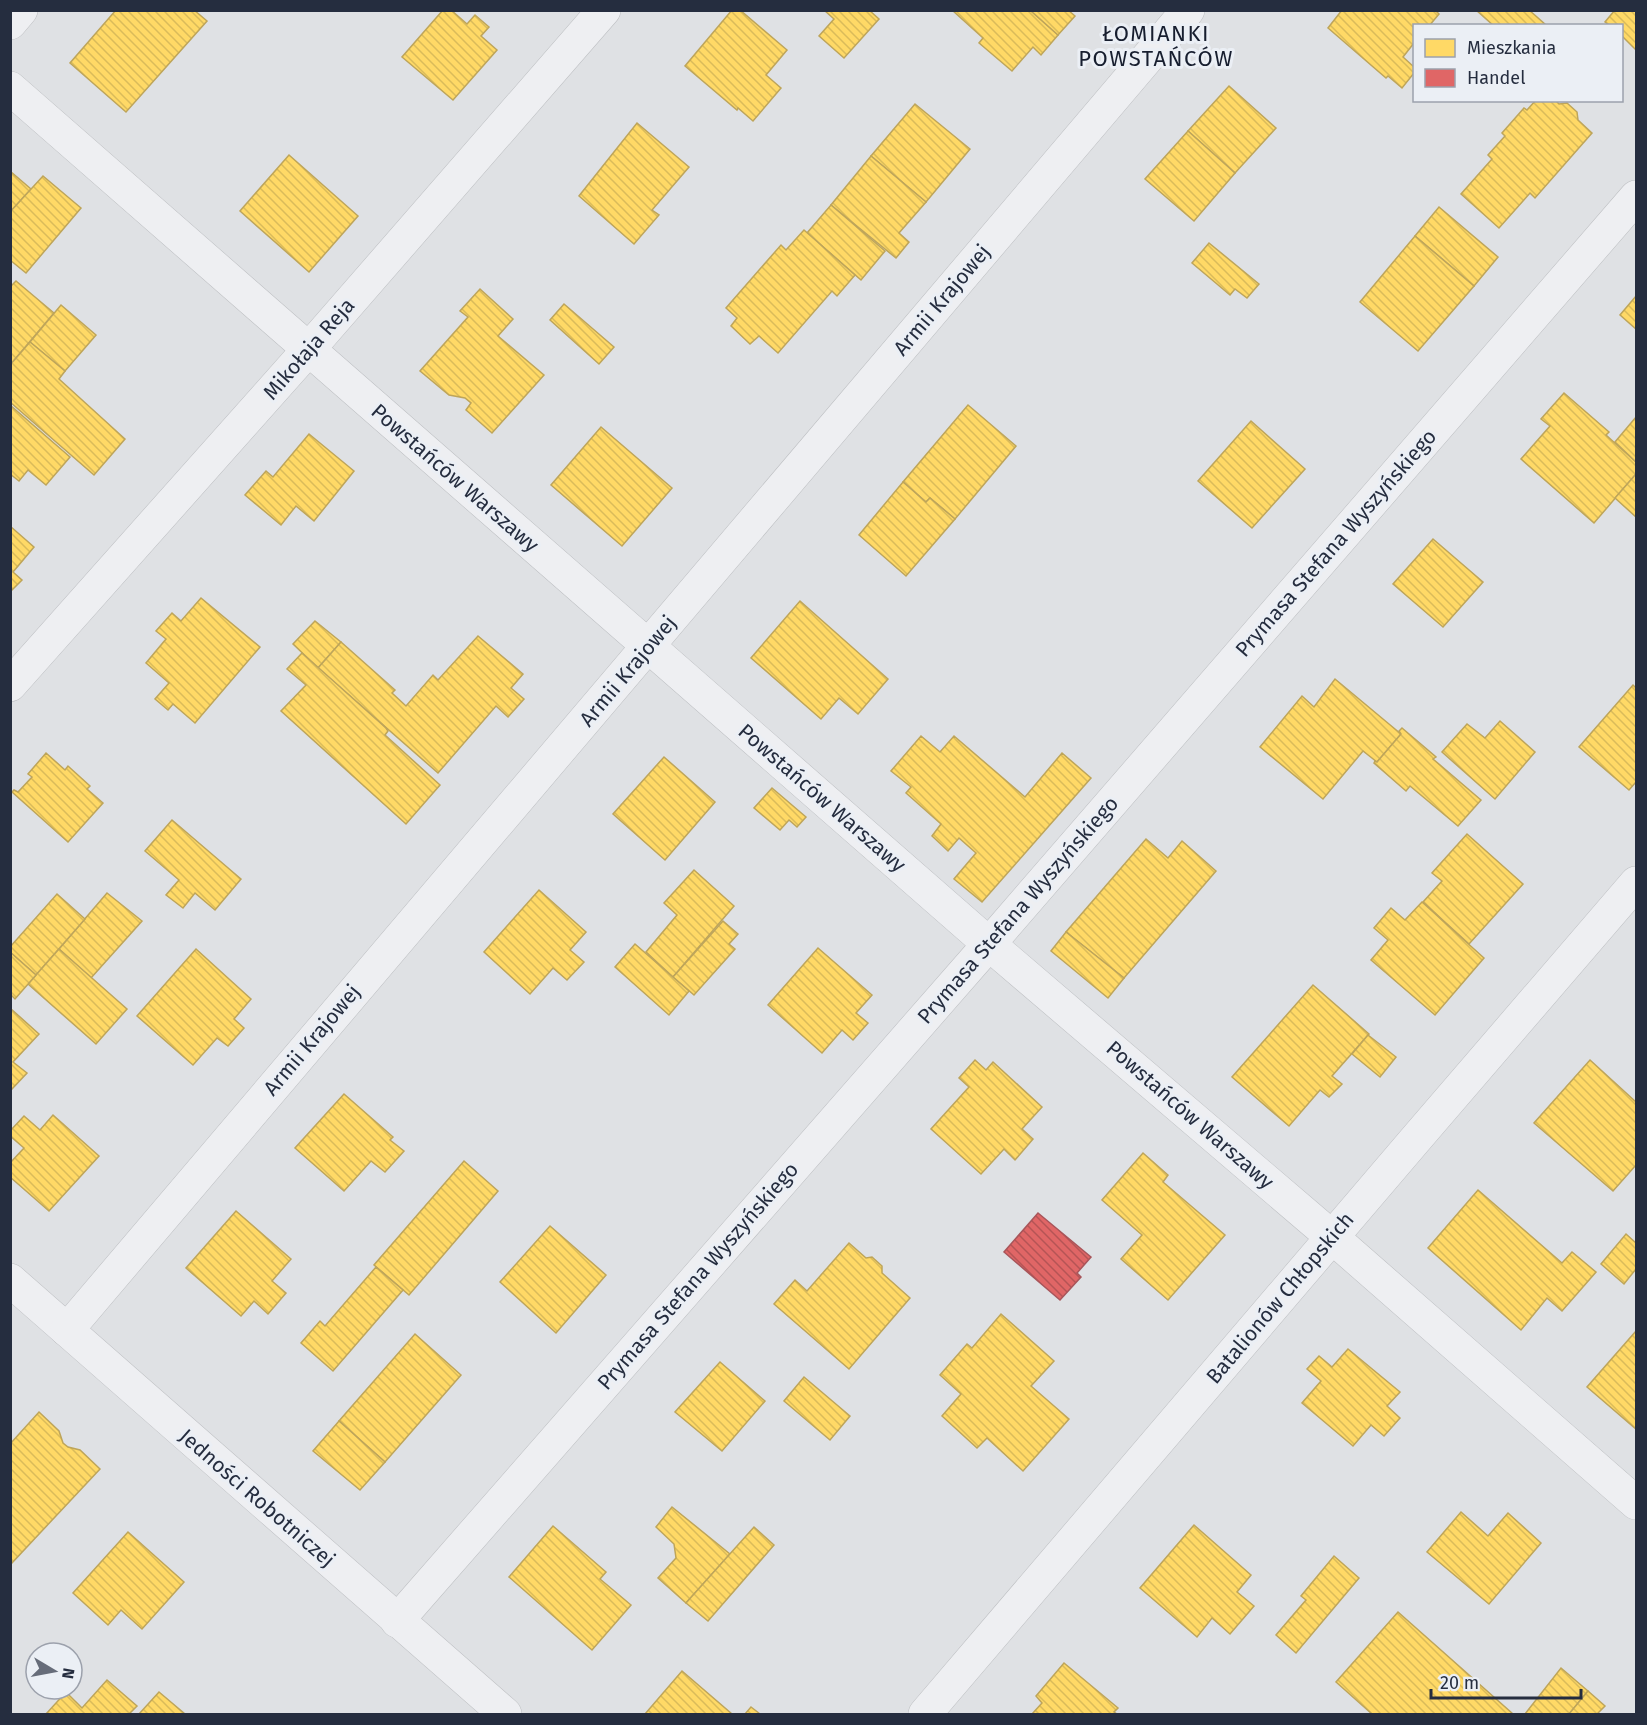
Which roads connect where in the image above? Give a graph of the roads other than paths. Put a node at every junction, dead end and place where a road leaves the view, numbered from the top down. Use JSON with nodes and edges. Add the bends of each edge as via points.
{"nodes":[{"id":1,"x":21,"y":10,"type":"edge"},
{"id":2,"x":604,"y":10,"type":"edge"},
{"id":3,"x":1188,"y":10,"type":"edge"},
{"id":4,"x":10,"y":23,"type":"edge"},
{"id":5,"x":10,"y":88,"type":"edge"},
{"id":6,"x":1636,"y":197,"type":"edge"},
{"id":7,"x":308,"y":350,"type":"junction"},
{"id":8,"x":649,"y":647,"type":"junction"},
{"id":9,"x":10,"y":686,"type":"edge"},
{"id":10,"x":1636,"y":883,"type":"edge"},
{"id":11,"x":989,"y":944,"type":"junction"},
{"id":12,"x":1332,"y":1237,"type":"junction"},
{"id":13,"x":10,"y":1280,"type":"edge"},
{"id":14,"x":67,"y":1330,"type":"junction"},
{"id":15,"x":1636,"y":1503,"type":"edge"},
{"id":16,"x":397,"y":1621,"type":"junction"},
{"id":17,"x":505,"y":1714,"type":"edge"},
{"id":18,"x":925,"y":1714,"type":"edge"}],
"edges":[{"from":1,"to":4,"type":"street"},
{"from":2,"to":7,"type":"street","name":"Mikołaja Reja"},
{"from":3,"to":8,"type":"street","name":"Armii Krajowej"},
{"from":5,"to":7,"type":"street","name":"Powstańców Warszawy"},
{"from":6,"to":11,"type":"street","name":"Prymasa Stefana Wyszyńskiego"},
{"from":7,"to":8,"type":"street","name":"Powstańców Warszawy"},
{"from":7,"to":9,"type":"street","name":"Mikołaja Reja"},
{"from":8,"to":11,"type":"street","name":"Powstańców Warszawy"},
{"from":8,"to":14,"type":"street","name":"Armii Krajowej"},
{"from":10,"to":12,"type":"street","name":"Batalionów Chłopskich"},
{"from":11,"to":12,"type":"street","name":"Powstańców Warszawy"},
{"from":11,"to":16,"type":"street","name":"Prymasa Stefana Wyszyńskiego"},
{"from":12,"to":15,"type":"street","name":"Powstańców Warszawy"},
{"from":12,"to":18,"type":"street","name":"Batalionów Chłopskich"},
{"from":13,"to":14,"type":"street","name":"Jedności Robotniczej"},
{"from":14,"to":16,"type":"street","name":"Jedności Robotniczej"},
{"from":16,"to":17,"type":"street","name":"Jedności Robotniczej"}]}
